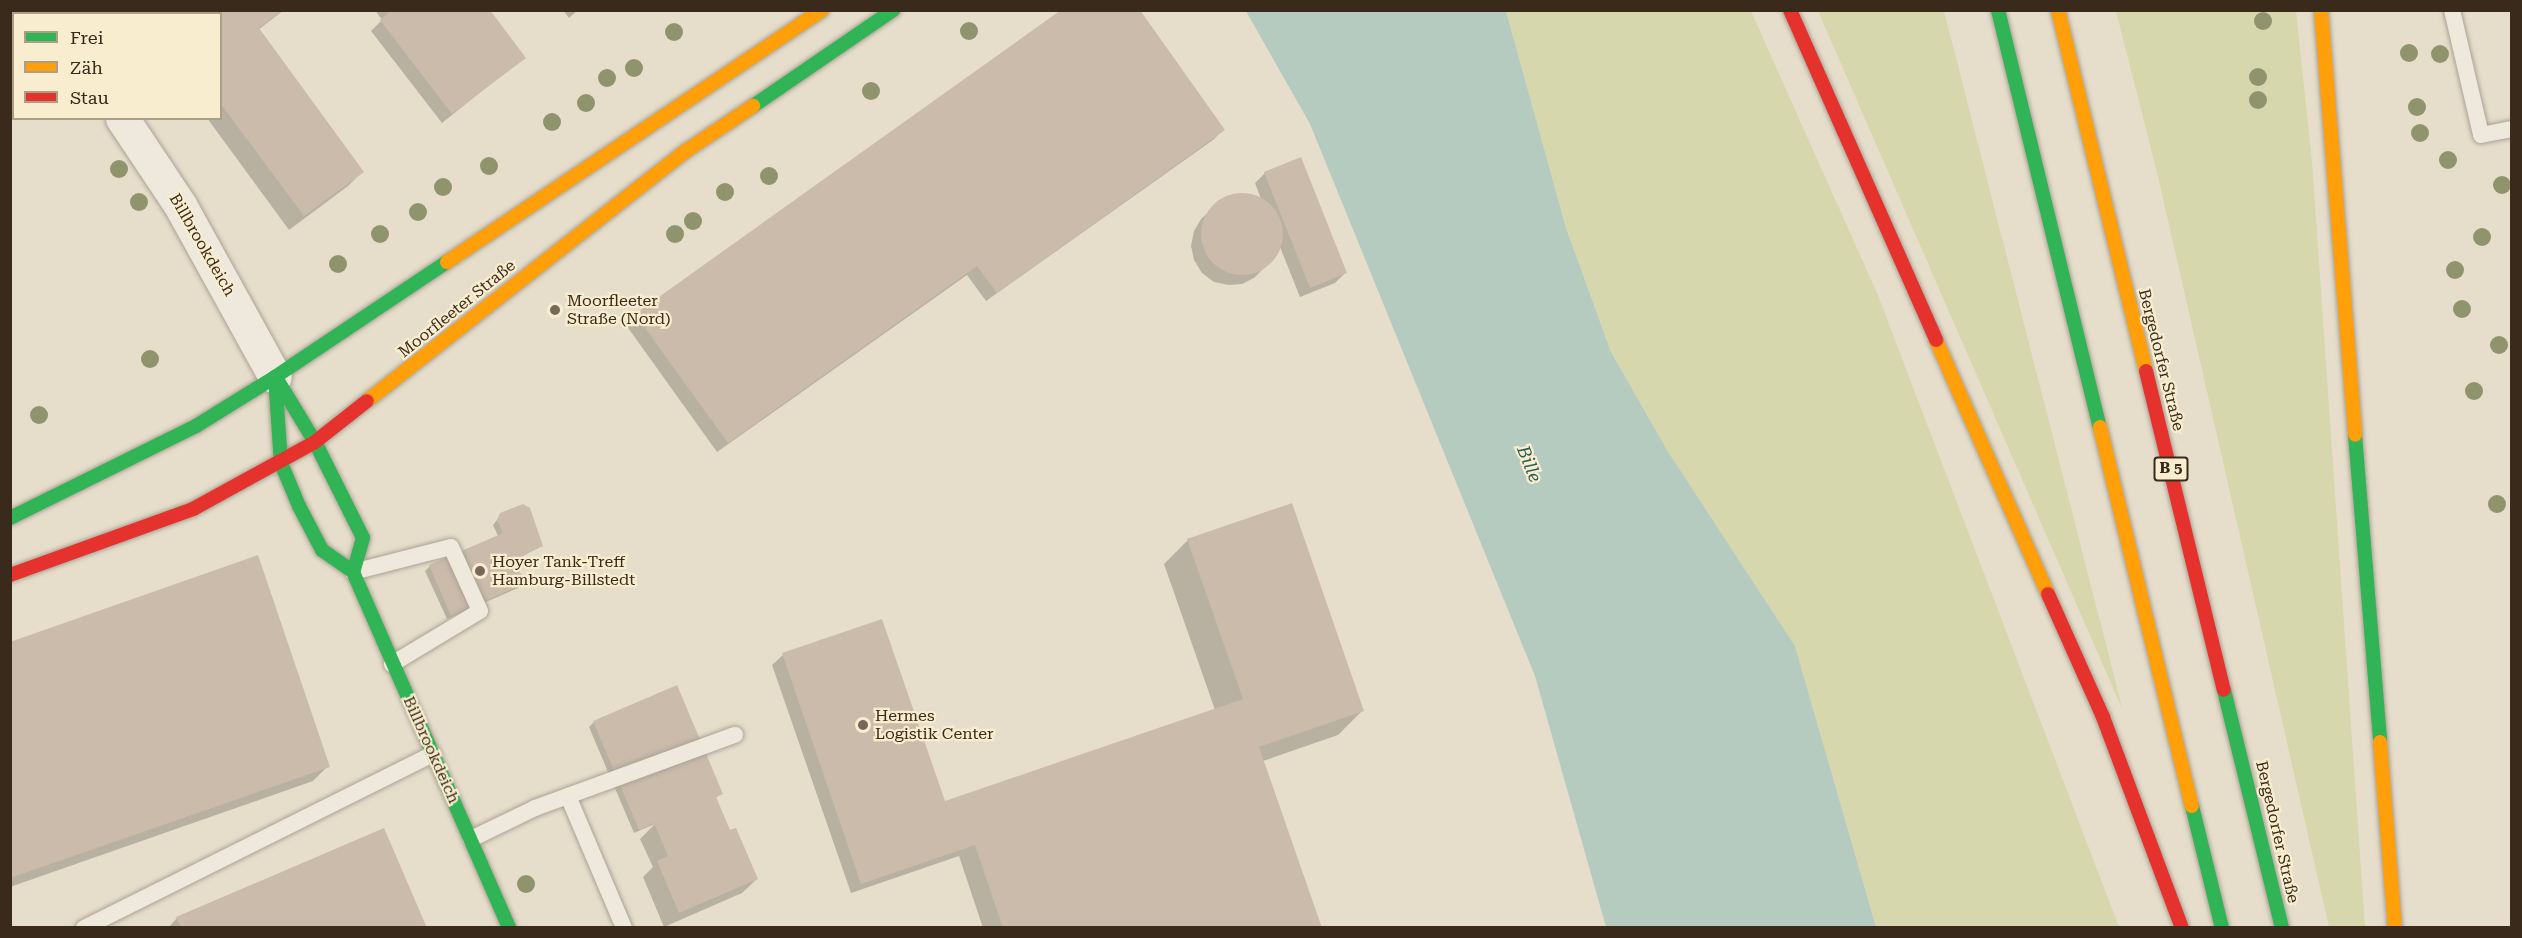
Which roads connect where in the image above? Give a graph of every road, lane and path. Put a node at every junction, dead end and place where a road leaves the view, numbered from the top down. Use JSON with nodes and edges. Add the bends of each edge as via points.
{"nodes":[{"id":1,"x":822,"y":10,"type":"edge"},
{"id":2,"x":893,"y":10,"type":"edge"},
{"id":3,"x":1790,"y":10,"type":"edge"},
{"id":4,"x":1998,"y":10,"type":"edge"},
{"id":5,"x":2058,"y":10,"type":"edge"},
{"id":6,"x":2321,"y":10,"type":"edge"},
{"id":7,"x":2452,"y":10,"type":"edge"},
{"id":8,"x":123,"y":120,"type":"edge"},
{"id":9,"x":2511,"y":129,"type":"edge"},
{"id":10,"x":275,"y":377,"type":"junction"},
{"id":11,"x":315,"y":442,"type":"junction"},
{"id":12,"x":281,"y":463,"type":"junction"},
{"id":13,"x":10,"y":518,"type":"edge"},
{"id":14,"x":353,"y":572,"type":"junction"},
{"id":15,"x":10,"y":575,"type":"edge"},
{"id":16,"x":392,"y":664,"type":"junction"},
{"id":17,"x":735,"y":735,"type":"dead end"},
{"id":18,"x":434,"y":754,"type":"junction"},
{"id":19,"x":568,"y":796,"type":"junction"},
{"id":20,"x":471,"y":839,"type":"junction"},
{"id":21,"x":622,"y":924,"type":"edge"},
{"id":22,"x":84,"y":927,"type":"edge"},
{"id":23,"x":509,"y":927,"type":"edge"},
{"id":24,"x":638,"y":927,"type":"edge"},
{"id":25,"x":2182,"y":927,"type":"edge"},
{"id":26,"x":2223,"y":927,"type":"edge"},
{"id":27,"x":2282,"y":927,"type":"edge"},
{"id":28,"x":2395,"y":927,"type":"edge"}],
"edges":[{"from":1,"to":10,"type":"main road"},
{"from":2,"to":11,"type":"main road","name":"Moorfleeter Straße","via":[[686,151]]},
{"from":3,"to":25,"type":"main road","via":[[2103,717]]},
{"from":4,"to":26,"type":"main road"},
{"from":5,"to":27,"type":"main road","name":"Bergedorfer Straße","number":"B 5"},
{"from":6,"to":28,"type":"main road"},
{"from":7,"to":9,"type":"lane","via":[[2481,135]]},
{"from":8,"to":10,"type":"street","name":"Billbrookdeich","via":[[180,205]]},
{"from":10,"to":11,"type":"main road","name":"Billbrookdeich"},
{"from":10,"to":12,"type":"main road","name":"Billbrookdeich"},
{"from":10,"to":13,"type":"main road","via":[[196,426]]},
{"from":11,"to":12,"type":"main road","name":"Moorfleeter Straße"},
{"from":11,"to":14,"type":"main road","name":"Billbrookdeich","via":[[363,538]]},
{"from":12,"to":14,"type":"main road","name":"Billbrookdeich","via":[[322,550]]},
{"from":12,"to":15,"type":"main road","name":"Moorfleeter Straße","via":[[193,509]]},
{"from":14,"to":16,"type":"main road","name":"Billbrookdeich"},
{"from":14,"to":16,"type":"lane","via":[[451,547],[480,611]]},
{"from":16,"to":18,"type":"main road","name":"Billbrookdeich"},
{"from":17,"to":19,"type":"lane"},
{"from":18,"to":20,"type":"main road","name":"Billbrookdeich"},
{"from":18,"to":22,"type":"lane"},
{"from":19,"to":20,"type":"lane"},
{"from":19,"to":21,"type":"lane"},
{"from":20,"to":23,"type":"main road","name":"Billbrookdeich"},
{"from":21,"to":24,"type":"lane"}]}
